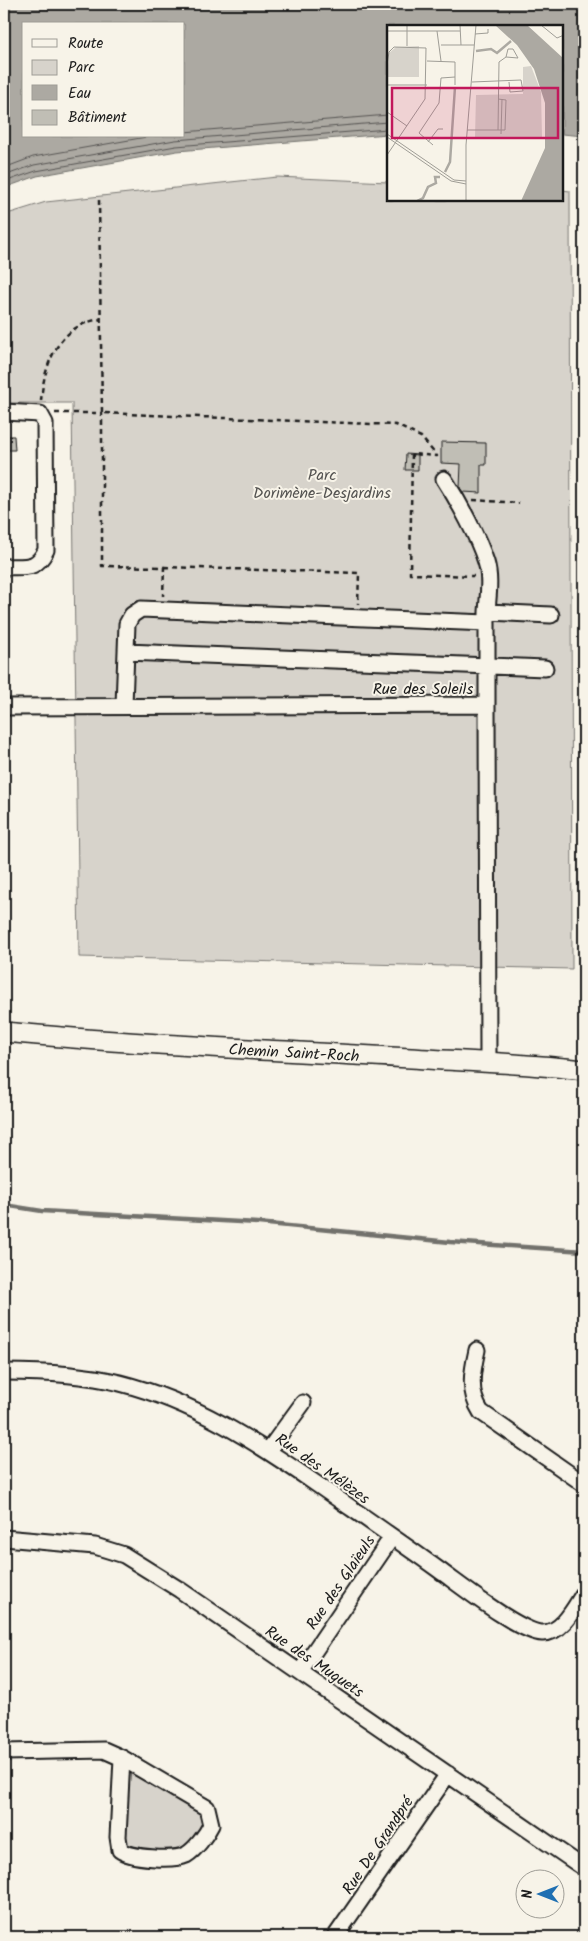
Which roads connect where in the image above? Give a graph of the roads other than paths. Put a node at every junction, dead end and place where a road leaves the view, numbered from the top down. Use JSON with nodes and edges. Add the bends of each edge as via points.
{"nodes":[{"id":1,"x":4,"y":412,"type":"edge"},
{"id":2,"x":444,"y":480,"type":"dead end"},
{"id":3,"x":4,"y":567,"type":"edge"},
{"id":4,"x":551,"y":614,"type":"dead end"},
{"id":5,"x":487,"y":618,"type":"junction"},
{"id":6,"x":126,"y":652,"type":"junction"},
{"id":7,"x":486,"y":665,"type":"junction"},
{"id":8,"x":545,"y":668,"type":"dead end"},
{"id":9,"x":124,"y":705,"type":"junction"},
{"id":10,"x":487,"y":705,"type":"junction"},
{"id":11,"x":4,"y":707,"type":"edge"},
{"id":12,"x":4,"y":1032,"type":"edge"},
{"id":13,"x":488,"y":1061,"type":"junction"},
{"id":14,"x":584,"y":1070,"type":"edge"},
{"id":15,"x":477,"y":1350,"type":"dead end"},
{"id":16,"x":4,"y":1372,"type":"edge"},
{"id":17,"x":303,"y":1403,"type":"dead end"},
{"id":18,"x":268,"y":1451,"type":"junction"},
{"id":19,"x":584,"y":1484,"type":"edge"},
{"id":20,"x":392,"y":1537,"type":"junction"},
{"id":21,"x":4,"y":1538,"type":"edge"},
{"id":22,"x":584,"y":1593,"type":"edge"},
{"id":23,"x":300,"y":1672,"type":"junction"},
{"id":24,"x":4,"y":1752,"type":"edge"},
{"id":25,"x":122,"y":1758,"type":"junction"},
{"id":26,"x":448,"y":1774,"type":"junction"},
{"id":27,"x":584,"y":1868,"type":"edge"},
{"id":28,"x":335,"y":1937,"type":"edge"}],
"edges":[{"from":1,"to":3,"type":"street","via":[[40,414],[45,423],[46,550],[40,561],[32,566]]},
{"from":2,"to":5,"type":"street","via":[[486,562]]},
{"from":4,"to":5,"type":"street"},
{"from":5,"to":6,"type":"street","via":[[357,618],[140,609],[127,624]]},
{"from":5,"to":7,"type":"street"},
{"from":6,"to":7,"type":"street"},
{"from":6,"to":9,"type":"street"},
{"from":7,"to":8,"type":"street"},
{"from":7,"to":10,"type":"street"},
{"from":9,"to":10,"type":"street","name":"Rue des Soleils"},
{"from":9,"to":11,"type":"street","name":"Rue des Soleils"},
{"from":10,"to":13,"type":"street","name":"Rue des Soleils"},
{"from":12,"to":13,"type":"main road","name":"Chemin Saint-Roch","via":[[228,1049]]},
{"from":13,"to":14,"type":"main road","name":"Chemin Saint-Roch"},
{"from":15,"to":19,"type":"street","via":[[472,1390],[474,1402],[481,1412]]},
{"from":16,"to":18,"type":"street","name":"Rue des Mélèzes","via":[[62,1374],[122,1384],[194,1409],[238,1431]]},
{"from":17,"to":18,"type":"street"},
{"from":18,"to":20,"type":"street","name":"Rue des Mélèzes"},
{"from":20,"to":22,"type":"street","name":"Rue des Mélèzes","via":[[485,1602],[529,1629],[542,1633],[560,1626]]},
{"from":20,"to":23,"type":"street","name":"Rue des Glaïeuls"},
{"from":21,"to":23,"type":"street","name":"Rue des Muguets","via":[[95,1546],[124,1555]]},
{"from":23,"to":26,"type":"street","name":"Rue des Muguets"},
{"from":24,"to":25,"type":"street","via":[[104,1750]]},
{"from":25,"to":25,"type":"street","via":[[120,1850],[132,1856],[186,1855],[211,1825],[207,1808]]},
{"from":26,"to":27,"type":"street","name":"Rue des Muguets"},
{"from":26,"to":28,"type":"street","name":"Rue De Grandpré"}]}
